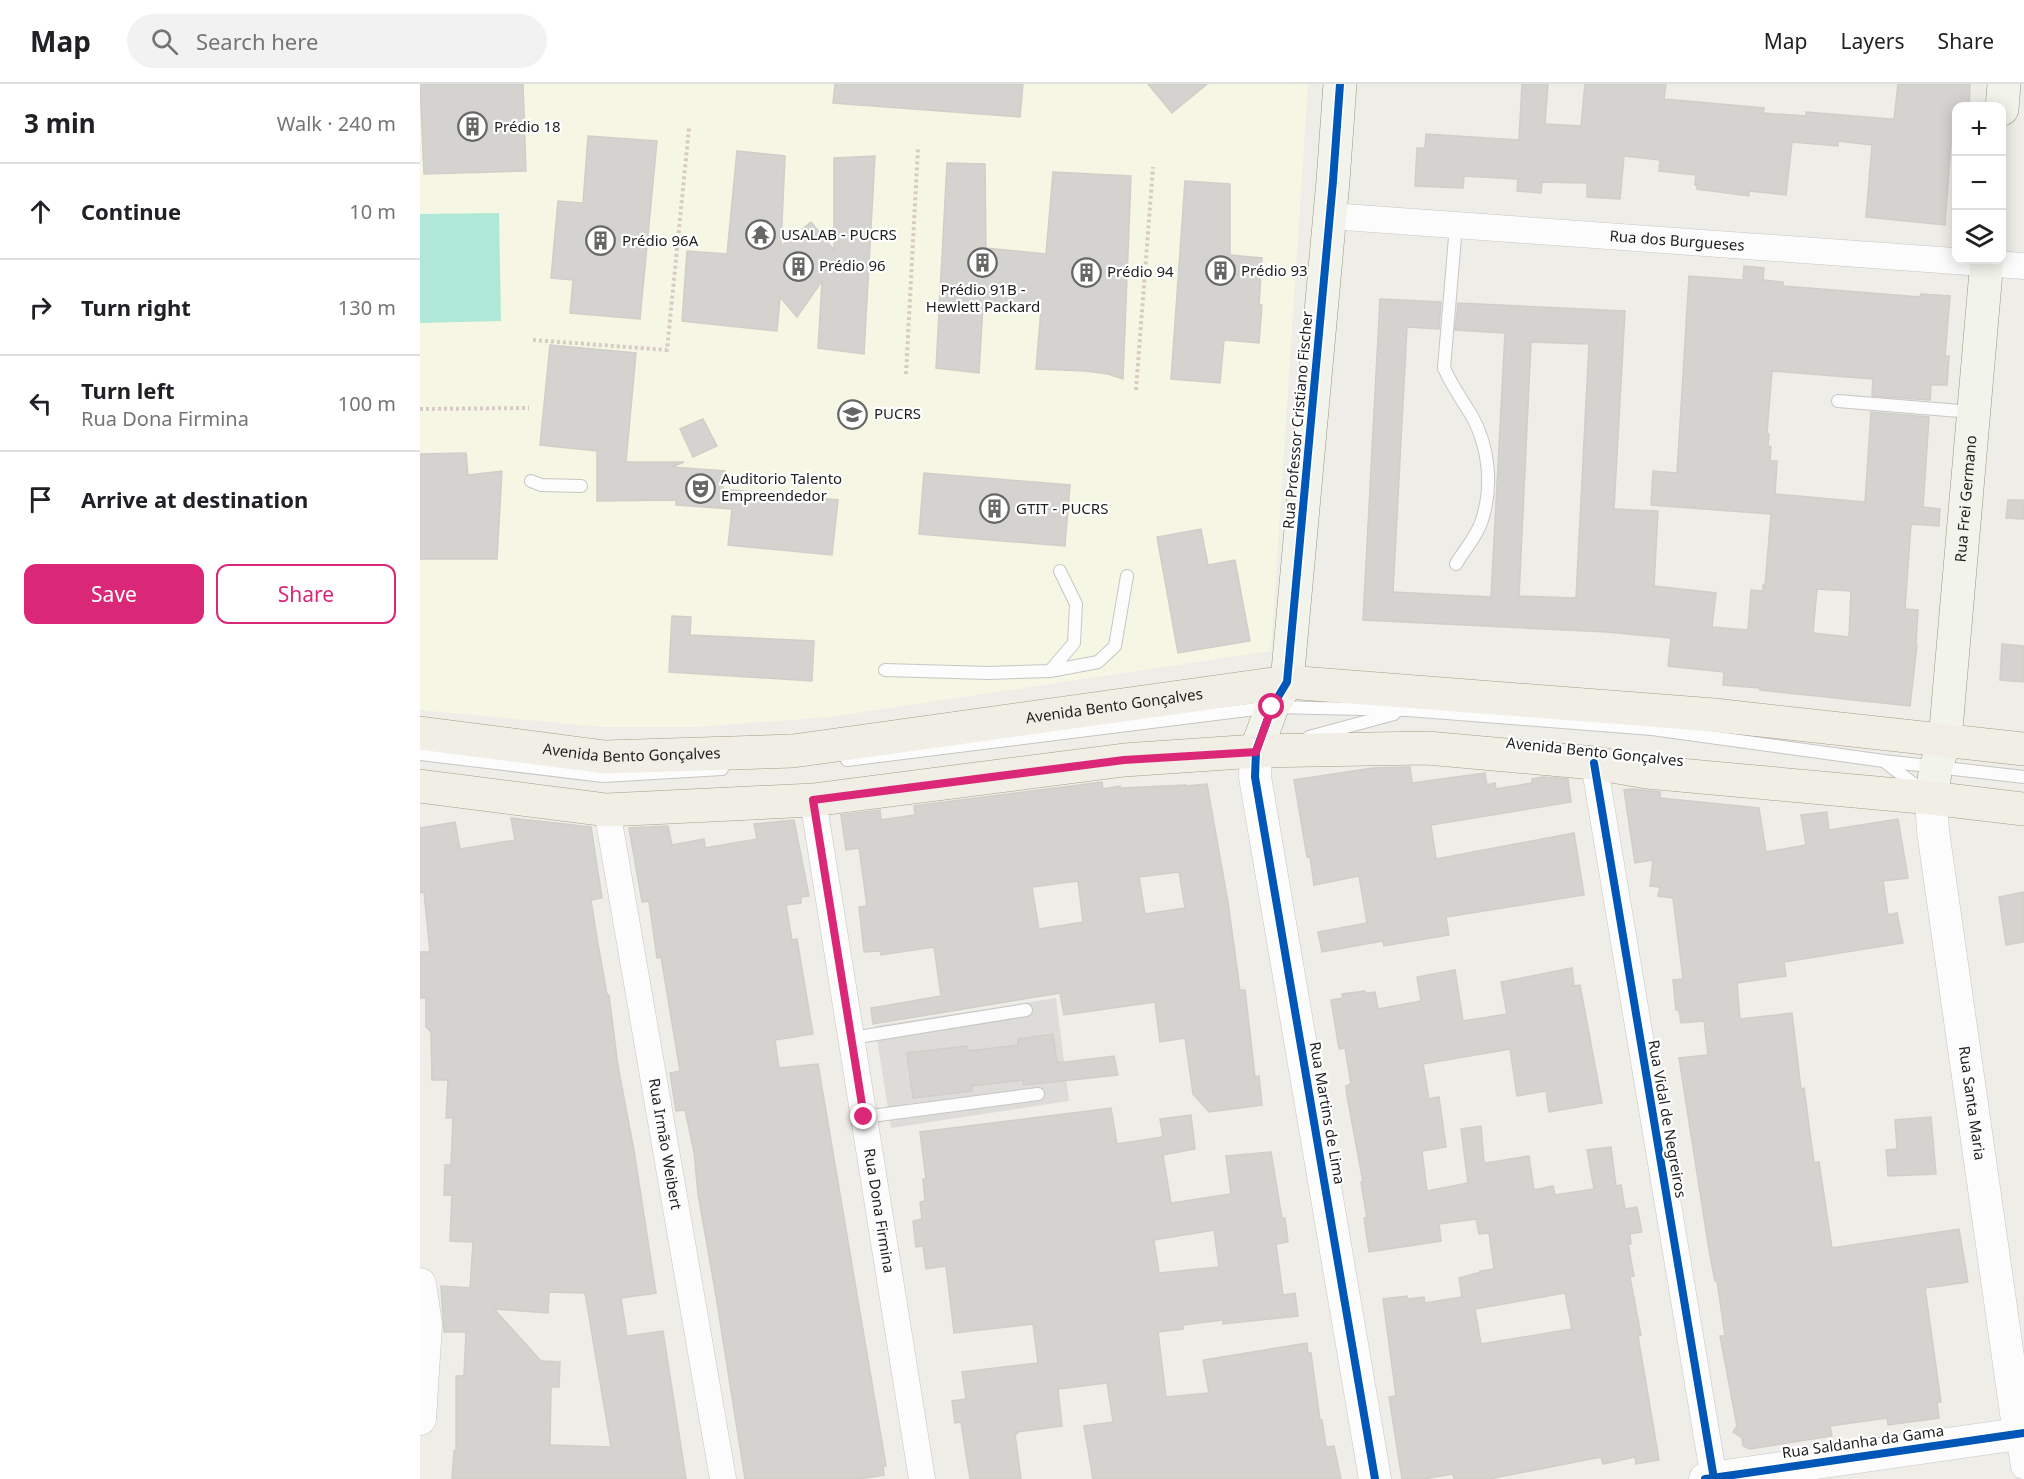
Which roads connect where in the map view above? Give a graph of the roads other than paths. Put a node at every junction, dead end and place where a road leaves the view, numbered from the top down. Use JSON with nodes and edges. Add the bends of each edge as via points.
{"nodes":[{"id":1,"x":1340,"y":84,"type":"edge"},
{"id":2,"x":2004,"y":84,"type":"edge"},
{"id":3,"x":2002,"y":102,"type":"edge"},
{"id":4,"x":1330,"y":216,"type":"junction"},
{"id":5,"x":1456,"y":225,"type":"junction"},
{"id":6,"x":1952,"y":259,"type":"edge"},
{"id":7,"x":1986,"y":264,"type":"edge"},
{"id":8,"x":2006,"y":264,"type":"edge"},
{"id":9,"x":2024,"y":266,"type":"edge"},
{"id":10,"x":1838,"y":401,"type":"dead end"},
{"id":11,"x":1973,"y":412,"type":"junction"},
{"id":12,"x":531,"y":482,"type":"dead end"},
{"id":13,"x":582,"y":486,"type":"dead end"},
{"id":14,"x":1456,"y":564,"type":"dead end"},
{"id":15,"x":1060,"y":571,"type":"dead end"},
{"id":16,"x":1127,"y":576,"type":"dead end"},
{"id":17,"x":885,"y":670,"type":"dead end"},
{"id":18,"x":1050,"y":670,"type":"junction"},
{"id":19,"x":1280,"y":694,"type":"junction"},
{"id":20,"x":1408,"y":710,"type":"junction"},
{"id":21,"x":420,"y":733,"type":"edge"},
{"id":22,"x":2024,"y":749,"type":"edge"},
{"id":23,"x":1256,"y":752,"type":"junction"},
{"id":24,"x":1941,"y":753,"type":"junction"},
{"id":25,"x":420,"y":754,"type":"edge"},
{"id":26,"x":1884,"y":761,"type":"junction"},
{"id":27,"x":830,"y":762,"type":"dead end"},
{"id":28,"x":1594,"y":763,"type":"junction"},
{"id":29,"x":735,"y":769,"type":"dead end"},
{"id":30,"x":2024,"y":777,"type":"edge"},
{"id":31,"x":420,"y":786,"type":"edge"},
{"id":32,"x":1931,"y":798,"type":"junction"},
{"id":33,"x":813,"y":800,"type":"junction"},
{"id":34,"x":2024,"y":809,"type":"edge"},
{"id":35,"x":607,"y":810,"type":"junction"},
{"id":36,"x":1026,"y":1010,"type":"dead end"},
{"id":37,"x":852,"y":1038,"type":"junction"},
{"id":38,"x":1038,"y":1094,"type":"dead end"},
{"id":39,"x":864,"y":1117,"type":"junction"},
{"id":40,"x":420,"y":1284,"type":"edge"},
{"id":41,"x":420,"y":1419,"type":"edge"},
{"id":42,"x":2021,"y":1433,"type":"edge"},
{"id":43,"x":2024,"y":1466,"type":"edge"},
{"id":44,"x":1711,"y":1478,"type":"edge"},
{"id":45,"x":723,"y":1479,"type":"edge"},
{"id":46,"x":922,"y":1479,"type":"edge"},
{"id":47,"x":1375,"y":1479,"type":"edge"}],
"edges":[{"from":1,"to":4,"type":"main road","name":"Rua Professor Cristiano Fischer"},
{"from":2,"to":3,"type":"main road"},
{"from":4,"to":5,"type":"street","name":"Rua dos Burgueses"},
{"from":4,"to":19,"type":"main road","name":"Rua Professor Cristiano Fischer"},
{"from":5,"to":6,"type":"street","name":"Rua dos Burgueses"},
{"from":5,"to":14,"type":"lane","via":[[1444,368],[1472,418],[1486,454],[1489,488],[1482,522]]},
{"from":7,"to":11,"type":"main road","name":"Rua Frei Germano"},
{"from":8,"to":9,"type":"street","name":"Rua dos Burgueses"},
{"from":10,"to":11,"type":"lane"},
{"from":11,"to":24,"type":"main road","name":"Rua Frei Germano"},
{"from":12,"to":13,"type":"lane"},
{"from":15,"to":18,"type":"lane","via":[[1076,604],[1074,643]]},
{"from":16,"to":18,"type":"lane","via":[[1115,646],[1098,662]]},
{"from":17,"to":18,"type":"lane"},
{"from":19,"to":20,"type":"lane"},
{"from":19,"to":20,"type":"lane"},
{"from":19,"to":21,"type":"main road","name":"Avenida Bento Gonçalves","via":[[793,752],[605,757]]},
{"from":19,"to":23,"type":"main road","name":"Rua Professor Cristiano Fischer"},
{"from":19,"to":24,"type":"main road","name":"Avenida Bento Gonçalves","via":[[1714,716],[1889,735]]},
{"from":19,"to":27,"type":"lane"},
{"from":20,"to":23,"type":"lane"},
{"from":20,"to":26,"type":"lane","via":[[1652,729]]},
{"from":22,"to":24,"type":"main road","name":"Avenida Bento Gonçalves"},
{"from":23,"to":28,"type":"main road","name":"Avenida Bento Gonçalves","via":[[1427,748]]},
{"from":23,"to":33,"type":"main road","name":"Avenida Bento Gonçalves","via":[[1124,760]]},
{"from":23,"to":47,"type":"street","name":"Rua Martins de Lima","via":[[1255,777]]},
{"from":24,"to":26,"type":"lane"},
{"from":24,"to":26,"type":"lane"},
{"from":24,"to":30,"type":"lane"},
{"from":24,"to":32,"type":"main road","name":"Rua Santa Maria"},
{"from":25,"to":29,"type":"lane","via":[[603,776]]},
{"from":26,"to":32,"type":"lane"},
{"from":28,"to":32,"type":"main road","name":"Avenida Bento Gonçalves","via":[[1647,772]]},
{"from":28,"to":44,"type":"street","name":"Rua Vidal de Negreiros"},
{"from":31,"to":35,"type":"main road","name":"Avenida Bento Gonçalves"},
{"from":32,"to":34,"type":"main road","name":"Avenida Bento Gonçalves"},
{"from":32,"to":42,"type":"street","name":"Rua Santa Maria"},
{"from":33,"to":35,"type":"main road","name":"Avenida Bento Gonçalves"},
{"from":33,"to":37,"type":"street","name":"Rua Dona Firmina"},
{"from":35,"to":45,"type":"street","name":"Rua Irmão Weibert"},
{"from":36,"to":37,"type":"lane"},
{"from":37,"to":39,"type":"street","name":"Rua Dona Firmina"},
{"from":38,"to":39,"type":"lane"},
{"from":39,"to":46,"type":"street","name":"Rua Dona Firmina"},
{"from":40,"to":41,"type":"street","via":[[426,1324]]},
{"from":42,"to":43,"type":"street","name":"Rua Santa Maria"},
{"from":42,"to":44,"type":"street","name":"Rua Saldanha da Gama"}]}
